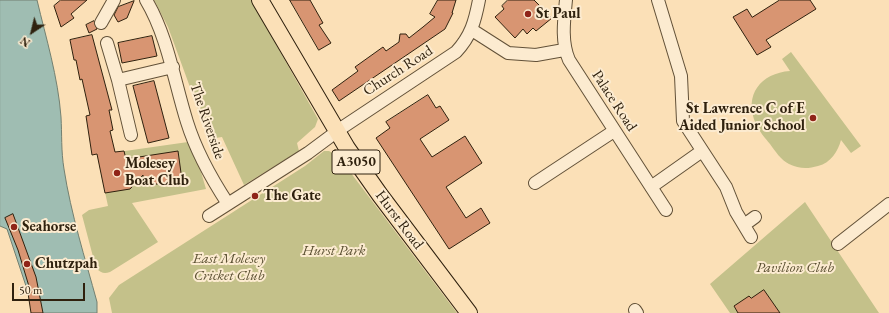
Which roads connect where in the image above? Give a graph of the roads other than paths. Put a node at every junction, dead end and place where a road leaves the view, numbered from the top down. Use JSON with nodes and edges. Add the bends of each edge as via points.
{"nodes":[{"id":1,"x":114,"y":0,"type":"edge"},
{"id":2,"x":146,"y":0,"type":"edge"},
{"id":3,"x":260,"y":0,"type":"edge"},
{"id":4,"x":479,"y":0,"type":"edge"},
{"id":5,"x":566,"y":0,"type":"edge"},
{"id":6,"x":658,"y":0,"type":"edge"},
{"id":7,"x":101,"y":23,"type":"dead end"},
{"id":8,"x":472,"y":30,"type":"junction"},
{"id":9,"x":107,"y":43,"type":"dead end"},
{"id":10,"x":564,"y":50,"type":"junction"},
{"id":11,"x":173,"y":67,"type":"junction"},
{"id":12,"x":118,"y":80,"type":"junction"},
{"id":13,"x":614,"y":131,"type":"junction"},
{"id":14,"x":336,"y":132,"type":"junction"},
{"id":15,"x":131,"y":135,"type":"dead end"},
{"id":16,"x":702,"y":151,"type":"junction"},
{"id":17,"x":535,"y":183,"type":"dead end"},
{"id":18,"x":651,"y":187,"type":"junction"},
{"id":19,"x":228,"y":204,"type":"junction"},
{"id":20,"x":666,"y":210,"type":"dead end"},
{"id":21,"x":887,"y":210,"type":"edge"},
{"id":22,"x":209,"y":216,"type":"dead end"},
{"id":23,"x":755,"y":217,"type":"dead end"},
{"id":24,"x":744,"y":226,"type":"junction"},
{"id":25,"x":751,"y":237,"type":"dead end"},
{"id":26,"x":838,"y":244,"type":"dead end"},
{"id":27,"x":470,"y":313,"type":"edge"}],
"edges":[{"from":1,"to":7,"type":"street"},
{"from":2,"to":11,"type":"street","name":"The Riverside","via":[[153,12]]},
{"from":3,"to":14,"type":"main road","name":"Hurst Road","number":"A3050"},
{"from":4,"to":8,"type":"street","name":"Church Road"},
{"from":5,"to":10,"type":"street"},
{"from":6,"to":16,"type":"street","via":[[681,76],[683,121]]},
{"from":8,"to":10,"type":"street","via":[[508,53],[536,55]]},
{"from":8,"to":14,"type":"street","name":"Church Road","via":[[456,52]]},
{"from":9,"to":12,"type":"street"},
{"from":10,"to":13,"type":"street","name":"Palace Road"},
{"from":11,"to":12,"type":"street"},
{"from":11,"to":19,"type":"street","name":"The Riverside","via":[[194,140],[210,177]]},
{"from":12,"to":15,"type":"street"},
{"from":13,"to":17,"type":"street"},
{"from":13,"to":18,"type":"street","name":"Palace Road"},
{"from":14,"to":19,"type":"street","name":"Church Road"},
{"from":14,"to":27,"type":"main road","name":"Hurst Road","number":"A3050","via":[[380,195]]},
{"from":16,"to":18,"type":"street"},
{"from":16,"to":24,"type":"street","via":[[726,187]]},
{"from":18,"to":20,"type":"street","name":"Palace Road"},
{"from":19,"to":22,"type":"street"},
{"from":21,"to":26,"type":"street"},
{"from":23,"to":24,"type":"street"},
{"from":24,"to":25,"type":"street"}]}
